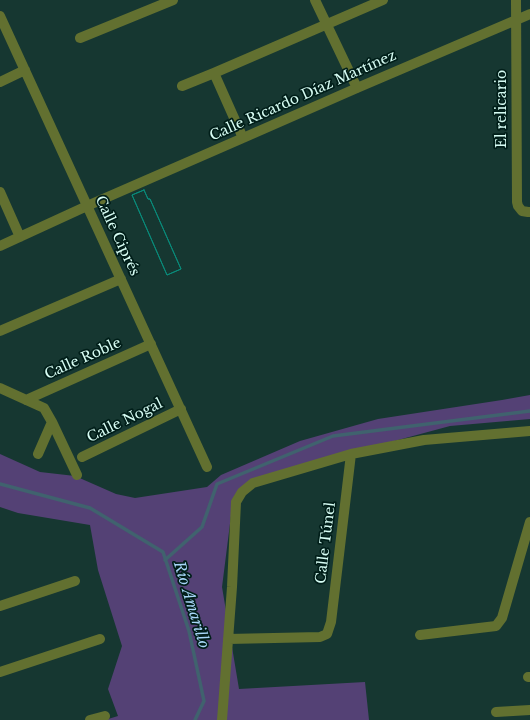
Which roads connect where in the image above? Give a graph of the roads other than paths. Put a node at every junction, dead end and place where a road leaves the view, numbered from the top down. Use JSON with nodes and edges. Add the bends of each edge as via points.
{"nodes":[{"id":1,"x":173,"y":0,"type":"edge"},
{"id":2,"x":315,"y":0,"type":"edge"},
{"id":3,"x":383,"y":0,"type":"edge"},
{"id":4,"x":516,"y":0,"type":"edge"},
{"id":5,"x":530,"y":14,"type":"edge"},
{"id":6,"x":0,"y":16,"type":"edge"},
{"id":7,"x":517,"y":19,"type":"junction"},
{"id":8,"x":326,"y":24,"type":"junction"},
{"id":9,"x":80,"y":38,"type":"dead end"},
{"id":10,"x":25,"y":70,"type":"junction"},
{"id":11,"x":214,"y":73,"type":"junction"},
{"id":12,"x":0,"y":82,"type":"edge"},
{"id":13,"x":182,"y":86,"type":"dead end"},
{"id":14,"x":357,"y":88,"type":"junction"},
{"id":15,"x":243,"y":138,"type":"junction"},
{"id":16,"x":0,"y":192,"type":"edge"},
{"id":17,"x":88,"y":206,"type":"junction"},
{"id":18,"x":529,"y":212,"type":"edge"},
{"id":19,"x":20,"y":237,"type":"junction"},
{"id":20,"x":0,"y":246,"type":"edge"},
{"id":21,"x":121,"y":279,"type":"junction"},
{"id":22,"x":0,"y":331,"type":"edge"},
{"id":23,"x":151,"y":344,"type":"junction"},
{"id":24,"x":0,"y":388,"type":"edge"},
{"id":25,"x":26,"y":400,"type":"junction"},
{"id":26,"x":181,"y":409,"type":"junction"},
{"id":27,"x":52,"y":422,"type":"junction"},
{"id":28,"x":530,"y":431,"type":"edge"},
{"id":29,"x":38,"y":454,"type":"dead end"},
{"id":30,"x":351,"y":454,"type":"junction"},
{"id":31,"x":82,"y":458,"type":"dead end"},
{"id":32,"x":207,"y":467,"type":"dead end"},
{"id":33,"x":77,"y":475,"type":"dead end"},
{"id":34,"x":530,"y":522,"type":"edge"},
{"id":35,"x":75,"y":581,"type":"dead end"},
{"id":36,"x":0,"y":606,"type":"edge"},
{"id":37,"x":420,"y":635,"type":"dead end"},
{"id":38,"x":100,"y":639,"type":"dead end"},
{"id":39,"x":228,"y":639,"type":"junction"},
{"id":40,"x":0,"y":672,"type":"edge"},
{"id":41,"x":530,"y":710,"type":"edge"},
{"id":42,"x":496,"y":712,"type":"dead end"},
{"id":43,"x":104,"y":716,"type":"dead end"},
{"id":44,"x":90,"y":720,"type":"edge"},
{"id":45,"x":222,"y":720,"type":"edge"}],
"edges":[{"from":1,"to":9,"type":"street"},
{"from":2,"to":8,"type":"street"},
{"from":3,"to":8,"type":"street"},
{"from":4,"to":7,"type":"street","name":"El relicario"},
{"from":5,"to":7,"type":"street","name":"Calle Ricardo Díaz Martínez"},
{"from":6,"to":10,"type":"street","name":"Calle Ciprés"},
{"from":7,"to":14,"type":"street","name":"Calle Ricardo Díaz Martínez"},
{"from":7,"to":18,"type":"street","name":"El relicario","via":[[516,202],[522,210]]},
{"from":8,"to":11,"type":"street"},
{"from":8,"to":14,"type":"street"},
{"from":10,"to":12,"type":"street"},
{"from":10,"to":17,"type":"street","name":"Calle Ciprés"},
{"from":11,"to":13,"type":"street"},
{"from":11,"to":15,"type":"street"},
{"from":14,"to":15,"type":"street","name":"Calle Ricardo Díaz Martínez"},
{"from":15,"to":17,"type":"street","name":"Calle Ricardo Díaz Martínez"},
{"from":16,"to":19,"type":"street"},
{"from":17,"to":19,"type":"street","name":"Calle Ricardo Díaz Martínez"},
{"from":17,"to":21,"type":"street","name":"Calle Ciprés"},
{"from":19,"to":20,"type":"street","name":"Calle Ricardo Díaz Martínez"},
{"from":21,"to":22,"type":"street"},
{"from":21,"to":23,"type":"street","name":"Calle Ciprés"},
{"from":23,"to":25,"type":"street","name":"Calle Roble"},
{"from":23,"to":26,"type":"street","name":"Calle Ciprés"},
{"from":24,"to":25,"type":"street"},
{"from":25,"to":27,"type":"street","via":[[44,408]]},
{"from":26,"to":31,"type":"street","name":"Calle Nogal"},
{"from":26,"to":32,"type":"street","name":"Calle Ciprés"},
{"from":27,"to":29,"type":"street"},
{"from":27,"to":33,"type":"street"},
{"from":28,"to":30,"type":"street","via":[[424,440]]},
{"from":30,"to":39,"type":"street","via":[[253,484],[242,492],[236,502]]},
{"from":30,"to":39,"type":"street","name":"Calle Túnel","via":[[331,622],[327,634],[320,638]]},
{"from":34,"to":37,"type":"street","via":[[502,618],[496,626]]},
{"from":35,"to":36,"type":"street"},
{"from":38,"to":40,"type":"street"},
{"from":39,"to":45,"type":"street"},
{"from":41,"to":42,"type":"street"},
{"from":43,"to":44,"type":"street"}]}
